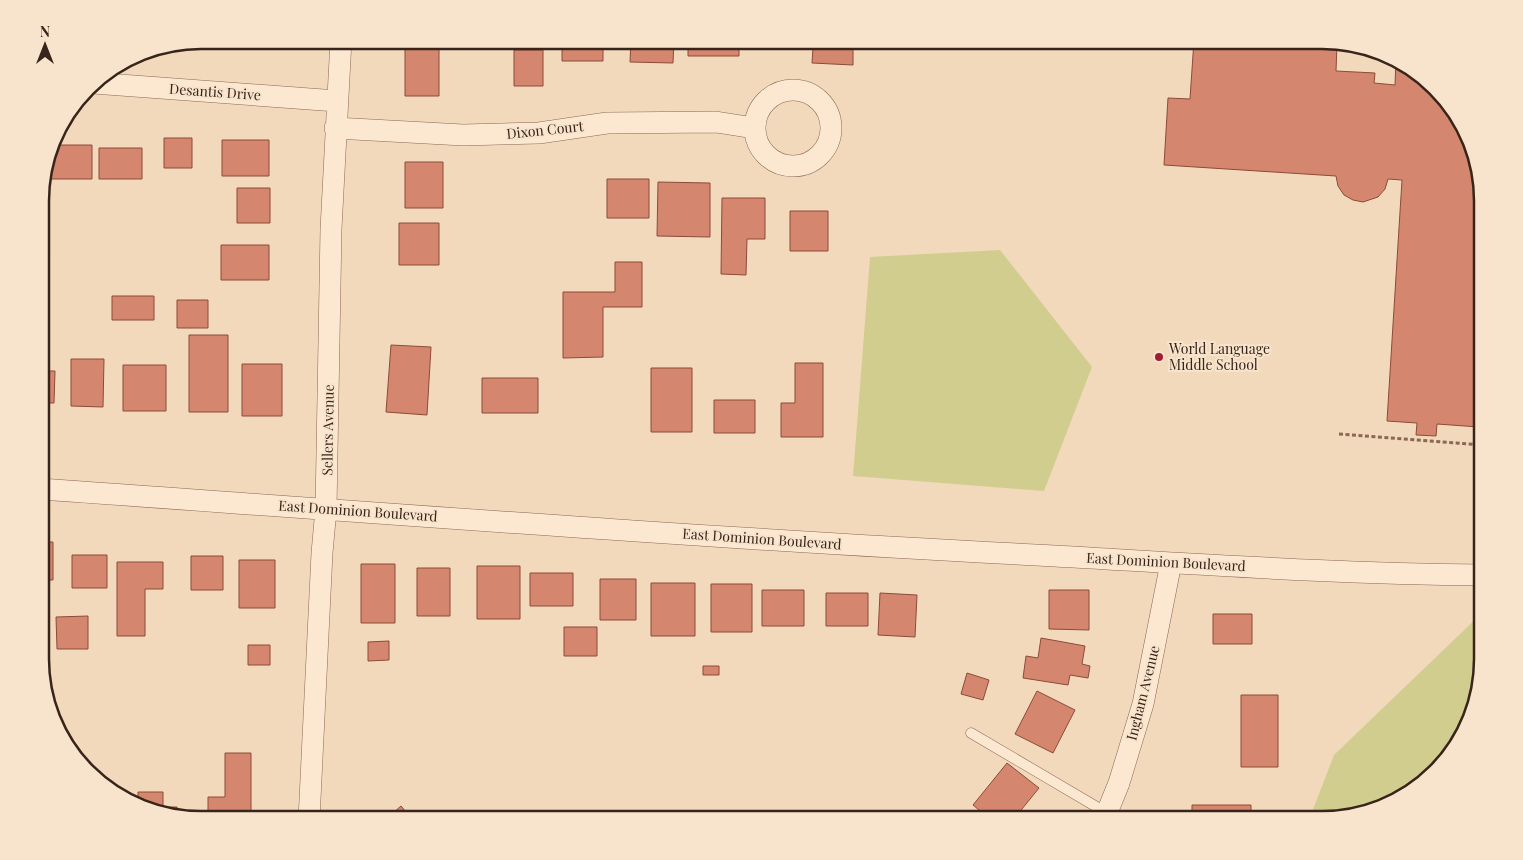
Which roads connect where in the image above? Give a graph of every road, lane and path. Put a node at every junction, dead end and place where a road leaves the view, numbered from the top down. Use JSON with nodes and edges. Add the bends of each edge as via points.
{"nodes":[{"id":1,"x":340,"y":49,"type":"edge"},
{"id":2,"x":105,"y":84,"type":"edge"},
{"id":3,"x":337,"y":101,"type":"junction"},
{"id":4,"x":335,"y":128,"type":"junction"},
{"id":5,"x":754,"y":128,"type":"dead end"},
{"id":6,"x":1339,"y":434,"type":"dead end"},
{"id":7,"x":1474,"y":444,"type":"edge"},
{"id":8,"x":49,"y":490,"type":"edge"},
{"id":9,"x":326,"y":509,"type":"junction"},
{"id":10,"x":1171,"y":563,"type":"junction"},
{"id":11,"x":1474,"y":575,"type":"edge"},
{"id":12,"x":971,"y":733,"type":"dead end"},
{"id":13,"x":309,"y":811,"type":"edge"},
{"id":14,"x":1097,"y":811,"type":"edge"},
{"id":15,"x":1107,"y":811,"type":"edge"}],
"edges":[{"from":1,"to":3,"type":"street","name":"Sellers Avenue"},
{"from":2,"to":3,"type":"street","name":"Desantis Drive"},
{"from":3,"to":4,"type":"street","name":"Sellers Avenue"},
{"from":4,"to":5,"type":"street","name":"Dixon Court","via":[[463,135],[539,134],[607,123],[716,122]]},
{"from":4,"to":9,"type":"street","name":"Sellers Avenue"},
{"from":6,"to":7,"type":"path"},
{"from":8,"to":9,"type":"street","name":"East Dominion Boulevard"},
{"from":9,"to":10,"type":"street","name":"East Dominion Boulevard","via":[[748,539]]},
{"from":9,"to":13,"type":"street","name":"Sellers Avenue"},
{"from":10,"to":11,"type":"street","name":"East Dominion Boulevard"},
{"from":10,"to":15,"type":"street","name":"Ingham Avenue","via":[[1143,704]]},
{"from":12,"to":14,"type":"lane"}]}
